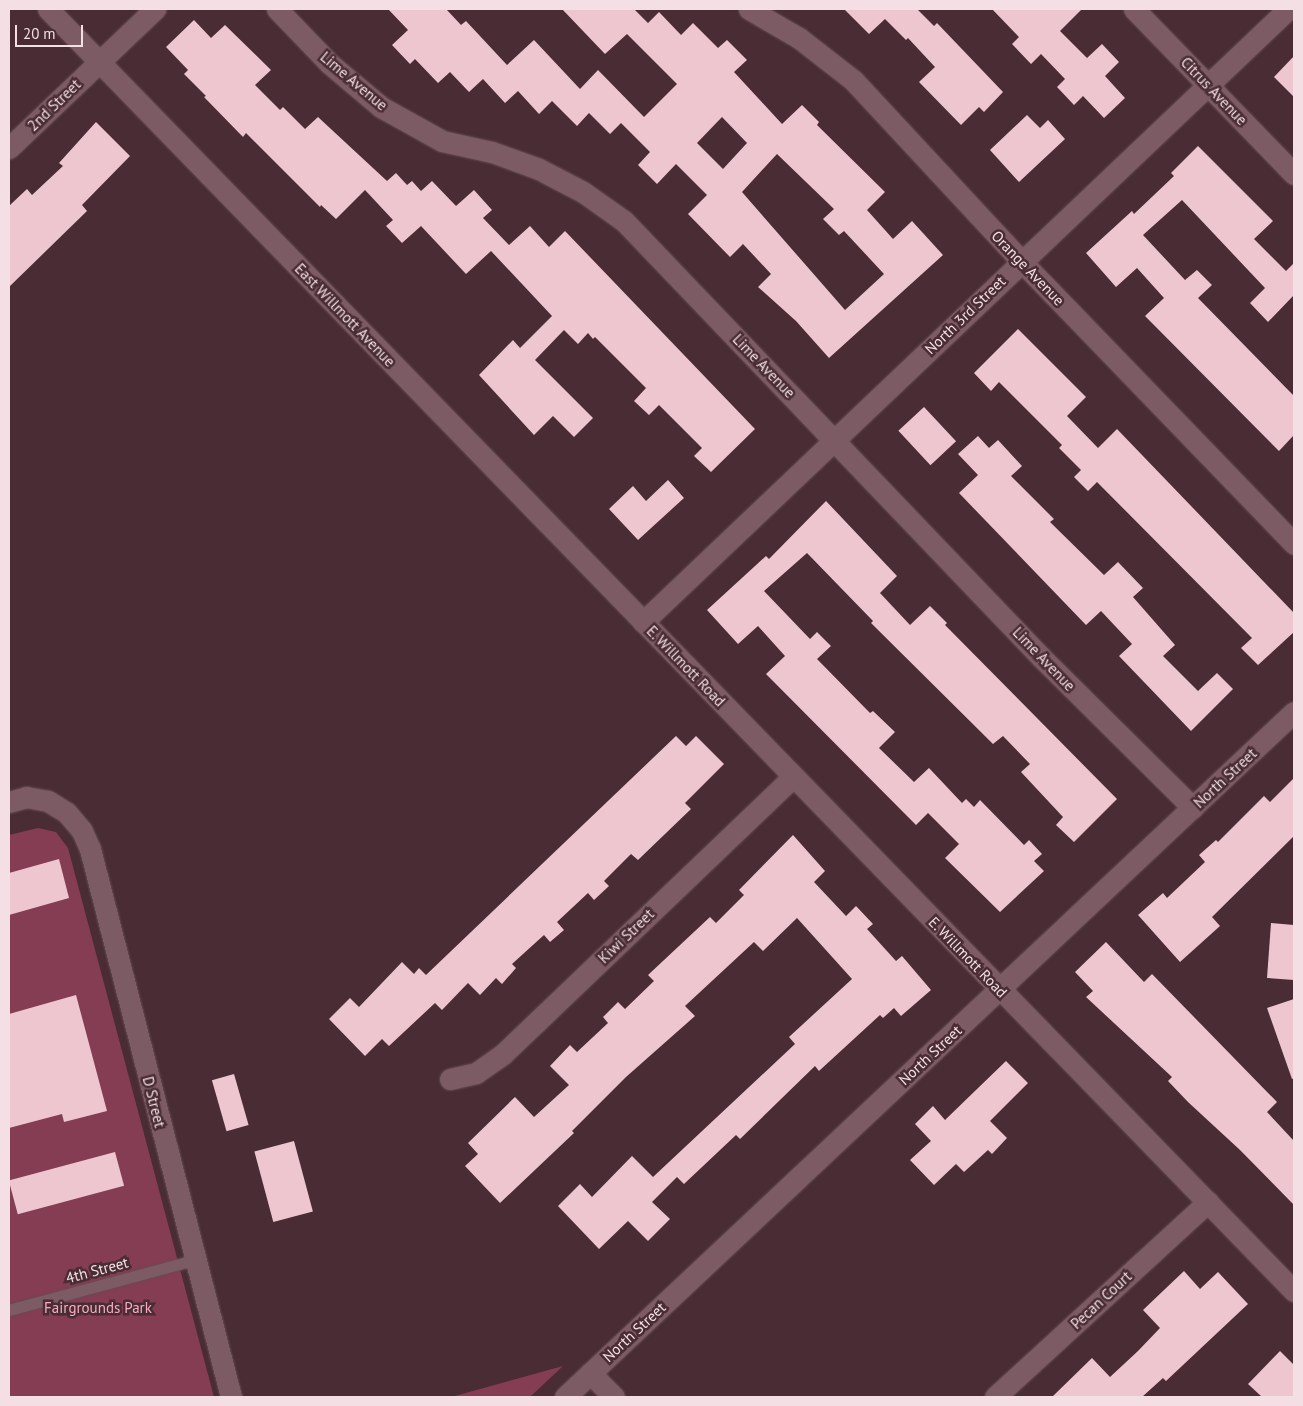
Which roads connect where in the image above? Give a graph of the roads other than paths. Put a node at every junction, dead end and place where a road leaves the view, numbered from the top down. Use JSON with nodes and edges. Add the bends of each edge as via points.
{"nodes":[{"id":1,"x":48,"y":9,"type":"edge"},
{"id":2,"x":155,"y":9,"type":"edge"},
{"id":3,"x":277,"y":9,"type":"edge"},
{"id":4,"x":750,"y":9,"type":"edge"},
{"id":5,"x":1134,"y":9,"type":"edge"},
{"id":6,"x":1288,"y":9,"type":"edge"},
{"id":7,"x":99,"y":62,"type":"junction"},
{"id":8,"x":1208,"y":85,"type":"junction"},
{"id":9,"x":9,"y":148,"type":"edge"},
{"id":10,"x":1294,"y":174,"type":"edge"},
{"id":11,"x":1022,"y":262,"type":"junction"},
{"id":12,"x":835,"y":439,"type":"junction"},
{"id":13,"x":1294,"y":544,"type":"edge"},
{"id":14,"x":643,"y":622,"type":"junction"},
{"id":15,"x":1294,"y":712,"type":"edge"},
{"id":16,"x":793,"y":777,"type":"junction"},
{"id":17,"x":9,"y":802,"type":"edge"},
{"id":18,"x":1193,"y":808,"type":"junction"},
{"id":19,"x":1000,"y":990,"type":"junction"},
{"id":20,"x":450,"y":1079,"type":"dead end"},
{"id":21,"x":1208,"y":1202,"type":"junction"},
{"id":22,"x":194,"y":1260,"type":"junction"},
{"id":23,"x":1294,"y":1291,"type":"edge"},
{"id":24,"x":9,"y":1310,"type":"edge"},
{"id":25,"x":590,"y":1373,"type":"junction"},
{"id":26,"x":231,"y":1397,"type":"edge"},
{"id":27,"x":565,"y":1397,"type":"edge"},
{"id":28,"x":614,"y":1397,"type":"edge"},
{"id":29,"x":995,"y":1397,"type":"edge"}],
"edges":[{"from":1,"to":7,"type":"street","name":"East Willmott Avenue"},
{"from":2,"to":7,"type":"street","name":"2nd Street"},
{"from":3,"to":12,"type":"street","name":"Lime Avenue","via":[[330,64],[381,106],[442,141],[492,152],[539,169],[583,192],[624,221]]},
{"from":4,"to":11,"type":"street","name":"Orange Avenue","via":[[799,38],[853,80]]},
{"from":5,"to":8,"type":"street","name":"Citrus Avenue"},
{"from":6,"to":8,"type":"street","name":"North 3rd Street"},
{"from":7,"to":9,"type":"street","name":"2nd Street"},
{"from":7,"to":14,"type":"street","name":"East Willmott Avenue"},
{"from":8,"to":10,"type":"street","name":"Citrus Avenue"},
{"from":8,"to":11,"type":"street","name":"North 3rd Street"},
{"from":11,"to":12,"type":"street","name":"North 3rd Street"},
{"from":11,"to":13,"type":"street","name":"Orange Avenue"},
{"from":12,"to":14,"type":"street","name":"North 3rd Street"},
{"from":12,"to":18,"type":"street","name":"Lime Avenue","via":[[1041,657]]},
{"from":14,"to":16,"type":"street","name":"E. Willmott Road"},
{"from":15,"to":18,"type":"street","name":"North Street"},
{"from":16,"to":19,"type":"street","name":"E. Willmott Road"},
{"from":16,"to":20,"type":"street","name":"Kiwi Street","via":[[503,1054],[476,1073]]},
{"from":17,"to":22,"type":"street","name":"D Street","via":[[26,797],[48,801],[68,813],[82,831],[90,849]]},
{"from":18,"to":19,"type":"street","name":"North Street"},
{"from":19,"to":21,"type":"street","name":"E. Willmott Road"},
{"from":19,"to":25,"type":"street","name":"North Street"},
{"from":21,"to":23,"type":"street","name":"E. Willmott Road"},
{"from":21,"to":29,"type":"street","name":"Pecan Court"},
{"from":22,"to":24,"type":"lane","name":"4th Street"},
{"from":22,"to":26,"type":"street","name":"D Street"},
{"from":25,"to":27,"type":"street","name":"North Street"},
{"from":25,"to":28,"type":"street"}]}
